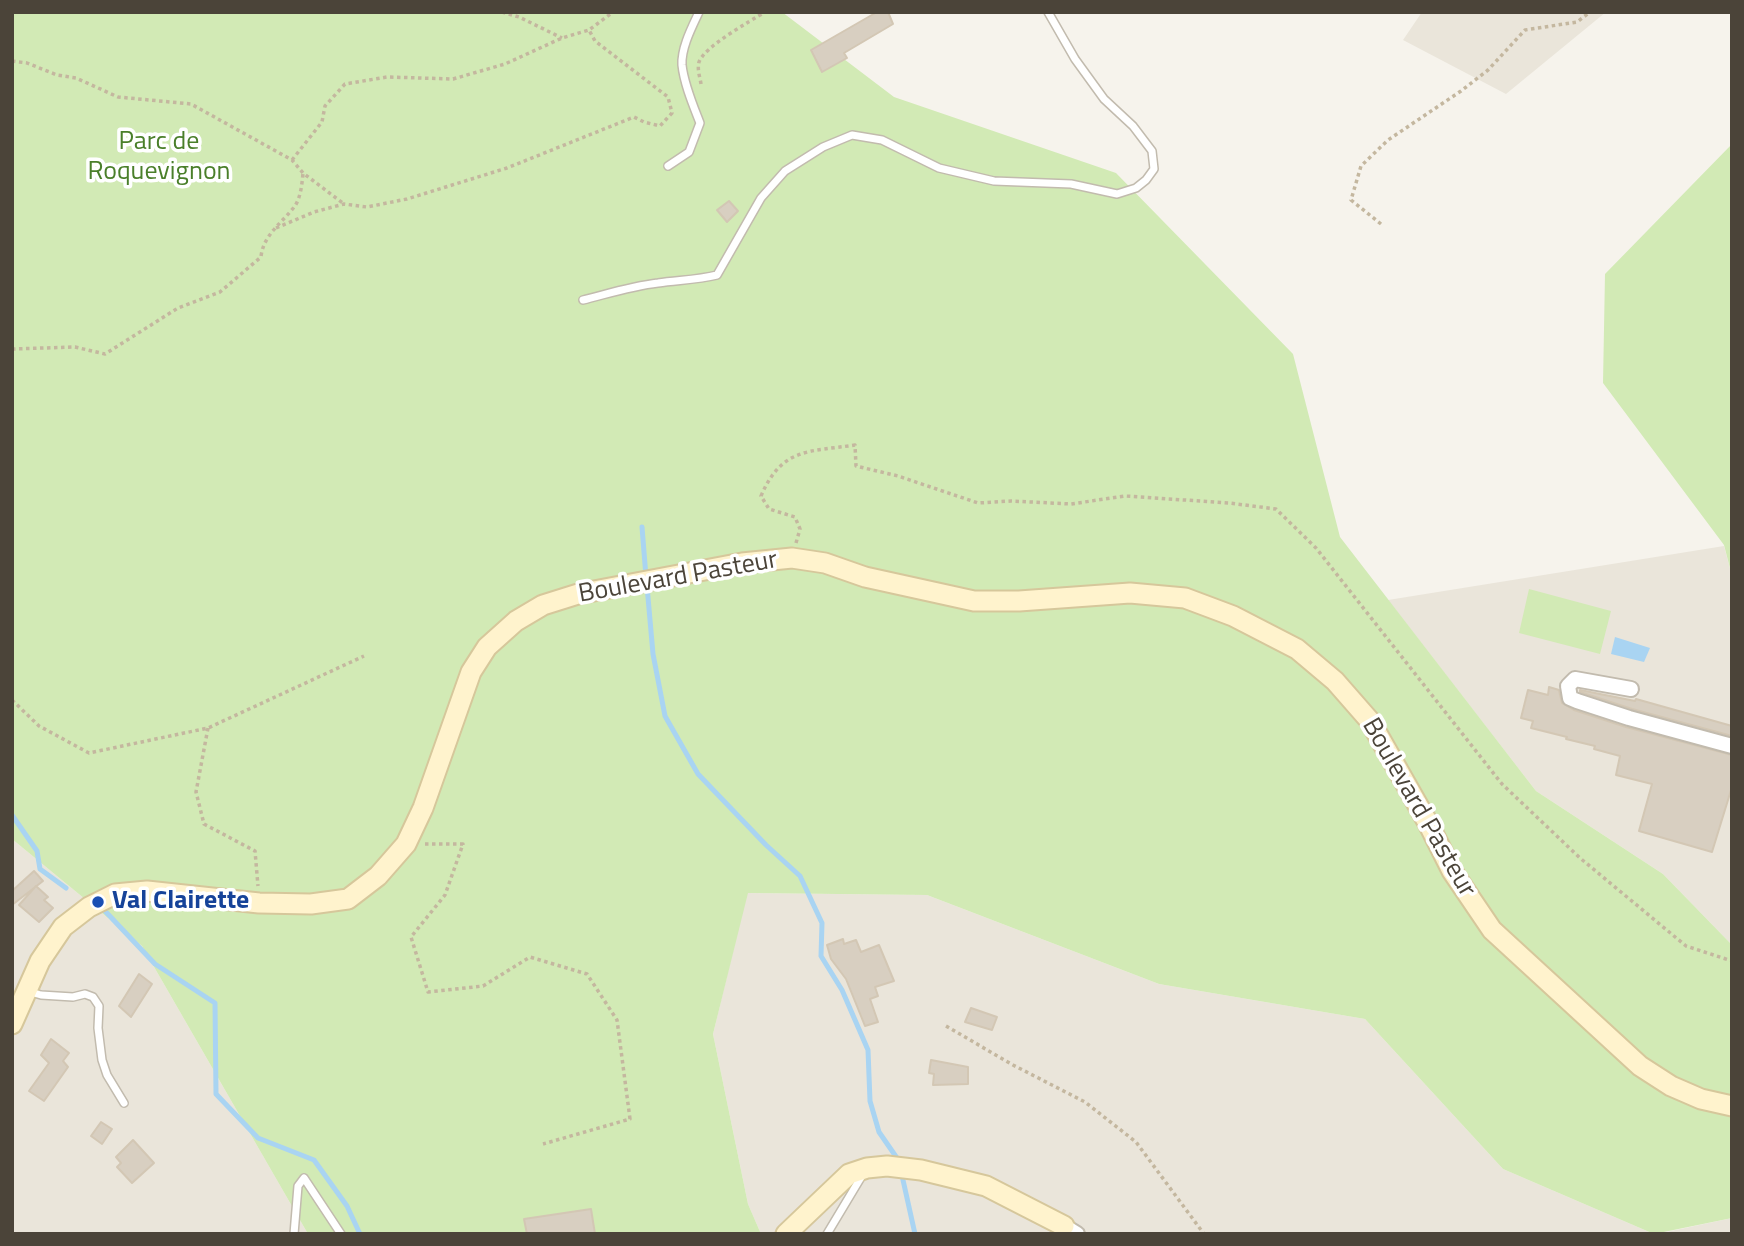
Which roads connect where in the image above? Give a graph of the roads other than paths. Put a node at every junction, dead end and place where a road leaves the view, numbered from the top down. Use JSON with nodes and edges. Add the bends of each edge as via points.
{"nodes":[{"id":1,"x":699,"y":12,"type":"edge"},
{"id":2,"x":1048,"y":12,"type":"edge"},
{"id":3,"x":668,"y":166,"type":"dead end"},
{"id":4,"x":583,"y":300,"type":"dead end"},
{"id":5,"x":1631,"y":689,"type":"dead end"},
{"id":6,"x":1732,"y":746,"type":"edge"},
{"id":7,"x":27,"y":991,"type":"junction"},
{"id":8,"x":12,"y":1024,"type":"edge"},
{"id":9,"x":124,"y":1103,"type":"dead end"},
{"id":10,"x":1732,"y":1106,"type":"edge"},
{"id":11,"x":877,"y":1167,"type":"junction"},
{"id":12,"x":1070,"y":1231,"type":"edge"},
{"id":13,"x":294,"y":1234,"type":"edge"},
{"id":14,"x":341,"y":1234,"type":"edge"},
{"id":15,"x":786,"y":1234,"type":"edge"},
{"id":16,"x":827,"y":1234,"type":"edge"}],
"edges":[{"from":1,"to":3,"type":"lane","via":[[682,63],[700,123],[690,152]]},
{"from":2,"to":4,"type":"lane","via":[[1104,99],[1152,151],[1154,169],[1136,188],[1117,194],[1071,184],[994,181],[939,168],[882,141],[852,135],[785,171],[761,198],[717,275],[659,282]]},
{"from":5,"to":6,"type":"street","via":[[1575,679],[1569,686],[1570,698],[1577,701]]},
{"from":7,"to":8,"type":"main road","name":"Boulevard Pasteur"},
{"from":7,"to":9,"type":"lane","via":[[73,997],[85,994],[100,1006],[102,1060]]},
{"from":7,"to":10,"type":"main road","name":"Boulevard Pasteur","via":[[62,927],[116,894],[147,891],[260,903],[348,899],[378,876],[406,844],[471,672],[487,647],[543,605],[716,567],[803,560],[974,601],[1130,593],[1185,598],[1233,616],[1297,649],[1335,681],[1370,722],[1452,871],[1492,930],[1640,1066],[1671,1086]]},
{"from":11,"to":12,"type":"main road","via":[[921,1170],[986,1186]]},
{"from":11,"to":15,"type":"main road","via":[[849,1174]]},
{"from":11,"to":16,"type":"lane"},
{"from":13,"to":14,"type":"lane","via":[[298,1186],[304,1178]]}]}
